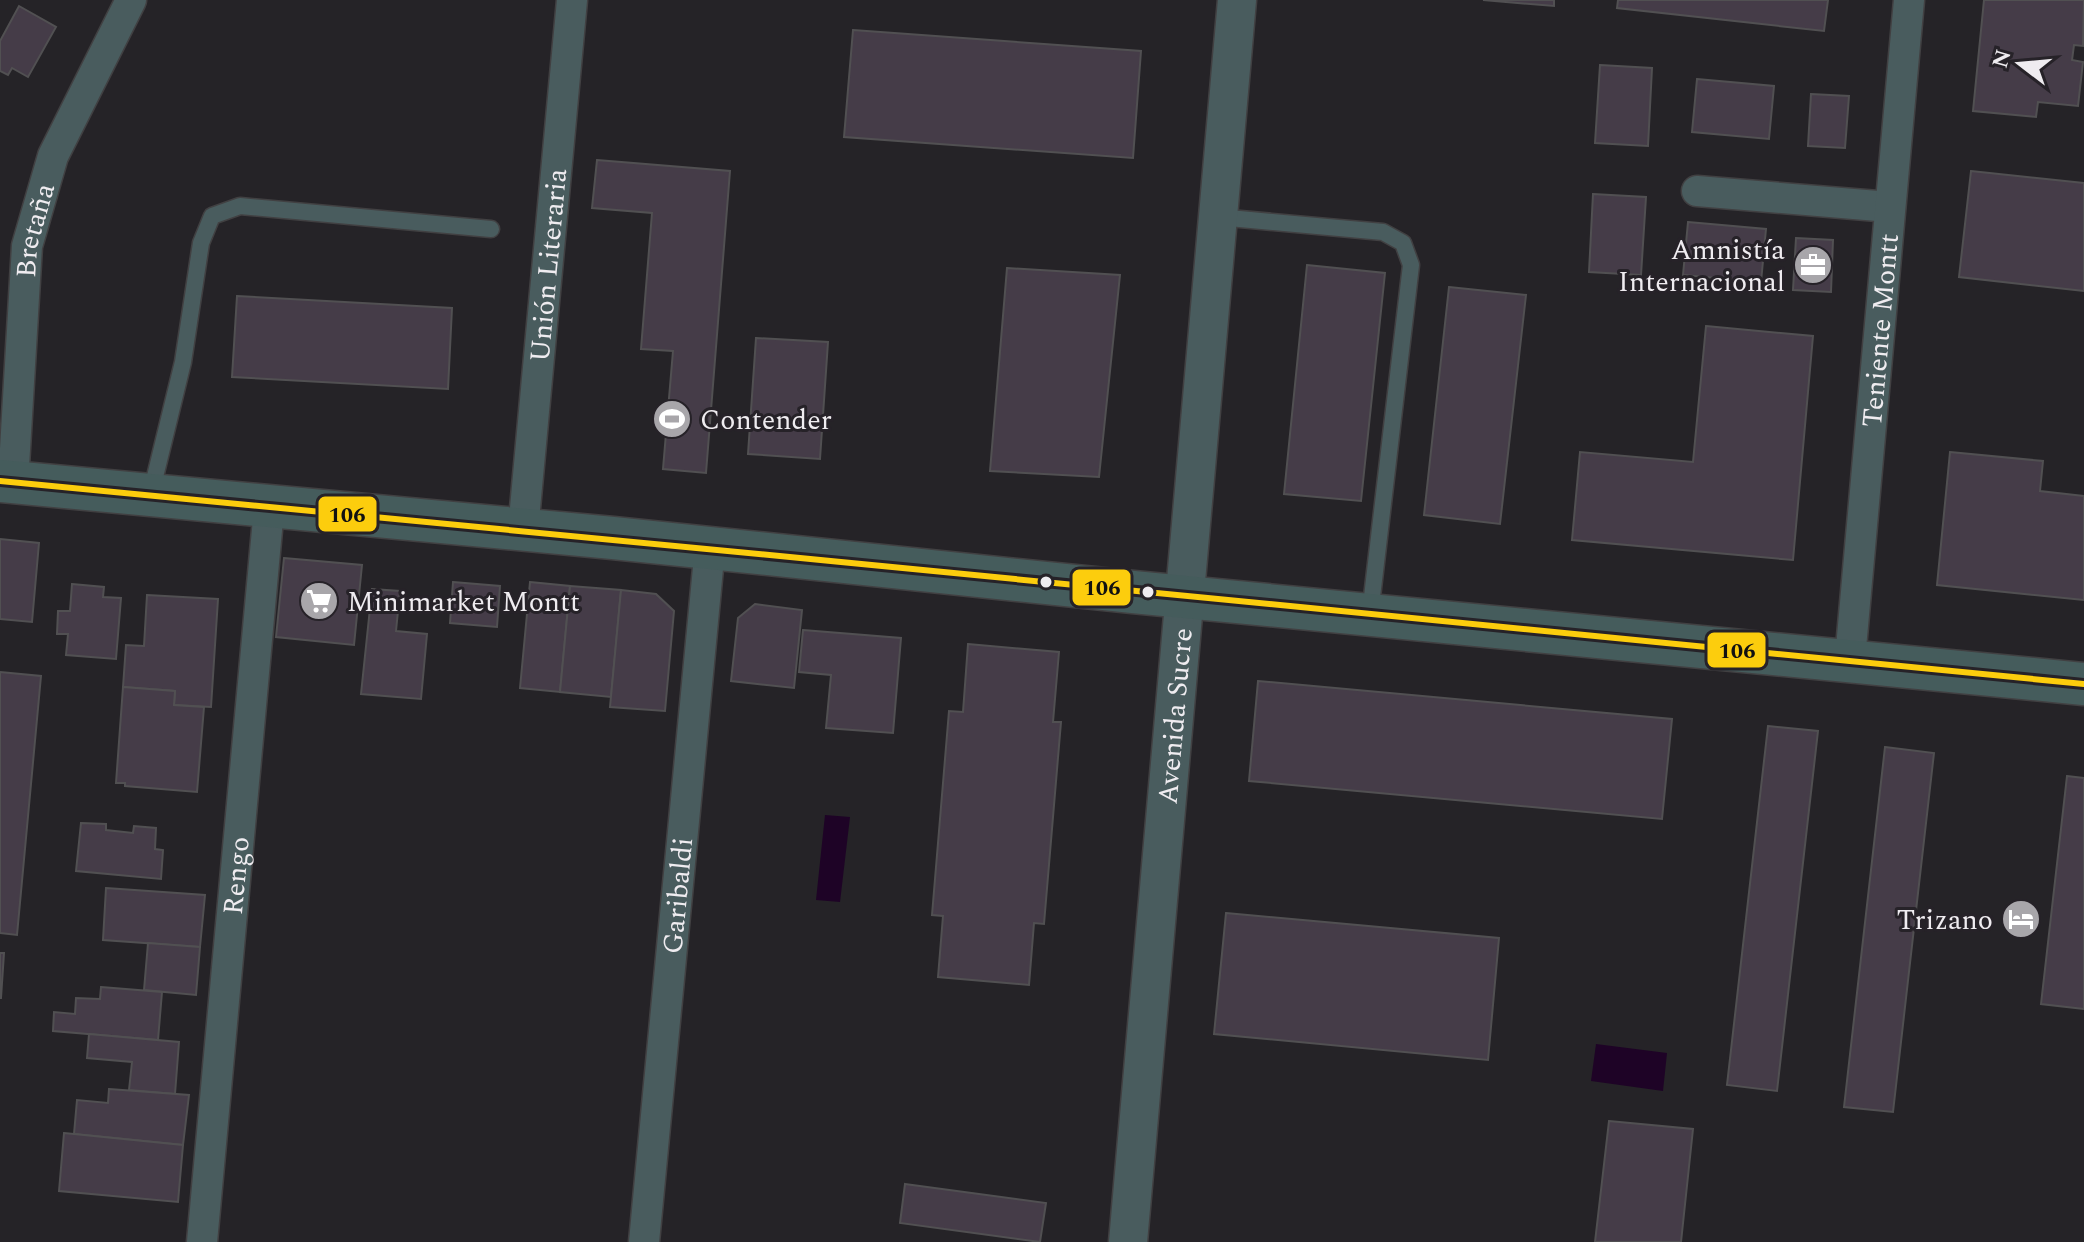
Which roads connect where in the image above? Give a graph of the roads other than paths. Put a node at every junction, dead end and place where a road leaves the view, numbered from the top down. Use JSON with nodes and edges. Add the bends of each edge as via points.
{"nodes":[{"id":1,"x":131,"y":0,"type":"edge"},
{"id":2,"x":572,"y":0,"type":"edge"},
{"id":3,"x":1237,"y":0,"type":"edge"},
{"id":4,"x":1909,"y":0,"type":"edge"},
{"id":5,"x":1697,"y":191,"type":"dead end"},
{"id":6,"x":1890,"y":207,"type":"junction"},
{"id":7,"x":1218,"y":217,"type":"junction"},
{"id":8,"x":491,"y":229,"type":"dead end"},
{"id":9,"x":6,"y":482,"type":"edge"},
{"id":10,"x":151,"y":494,"type":"junction"},
{"id":11,"x":269,"y":508,"type":"junction"},
{"id":12,"x":523,"y":530,"type":"junction"},
{"id":13,"x":710,"y":547,"type":"junction"},
{"id":14,"x":1184,"y":597,"type":"junction"},
{"id":15,"x":1370,"y":614,"type":"junction"},
{"id":16,"x":1850,"y":659,"type":"junction"},
{"id":17,"x":2084,"y":684,"type":"edge"},
{"id":18,"x":202,"y":1242,"type":"edge"},
{"id":19,"x":644,"y":1242,"type":"edge"},
{"id":20,"x":1128,"y":1242,"type":"edge"}],
"edges":[{"from":1,"to":9,"type":"street","name":"Bretaña","via":[[53,156],[27,246]]},
{"from":2,"to":12,"type":"street","name":"Unión Literaria"},
{"from":3,"to":7,"type":"street","name":"Avenida Sucre"},
{"from":4,"to":6,"type":"street","name":"Teniente Montt"},
{"from":5,"to":6,"type":"street"},
{"from":6,"to":16,"type":"street","name":"Teniente Montt"},
{"from":7,"to":14,"type":"street","name":"Avenida Sucre"},
{"from":7,"to":15,"type":"lane","via":[[1383,232],[1403,243],[1411,265]]},
{"from":8,"to":10,"type":"lane","via":[[240,206],[212,216],[201,243],[183,362]]},
{"from":9,"to":10,"type":"main road"},
{"from":10,"to":11,"type":"main road"},
{"from":11,"to":12,"type":"main road"},
{"from":11,"to":18,"type":"street","name":"Rengo"},
{"from":12,"to":13,"type":"main road"},
{"from":13,"to":14,"type":"main road"},
{"from":13,"to":19,"type":"street","name":"Garibaldi"},
{"from":14,"to":15,"type":"main road"},
{"from":14,"to":20,"type":"street","name":"Avenida Sucre"},
{"from":15,"to":16,"type":"main road"},
{"from":16,"to":17,"type":"main road"}]}
